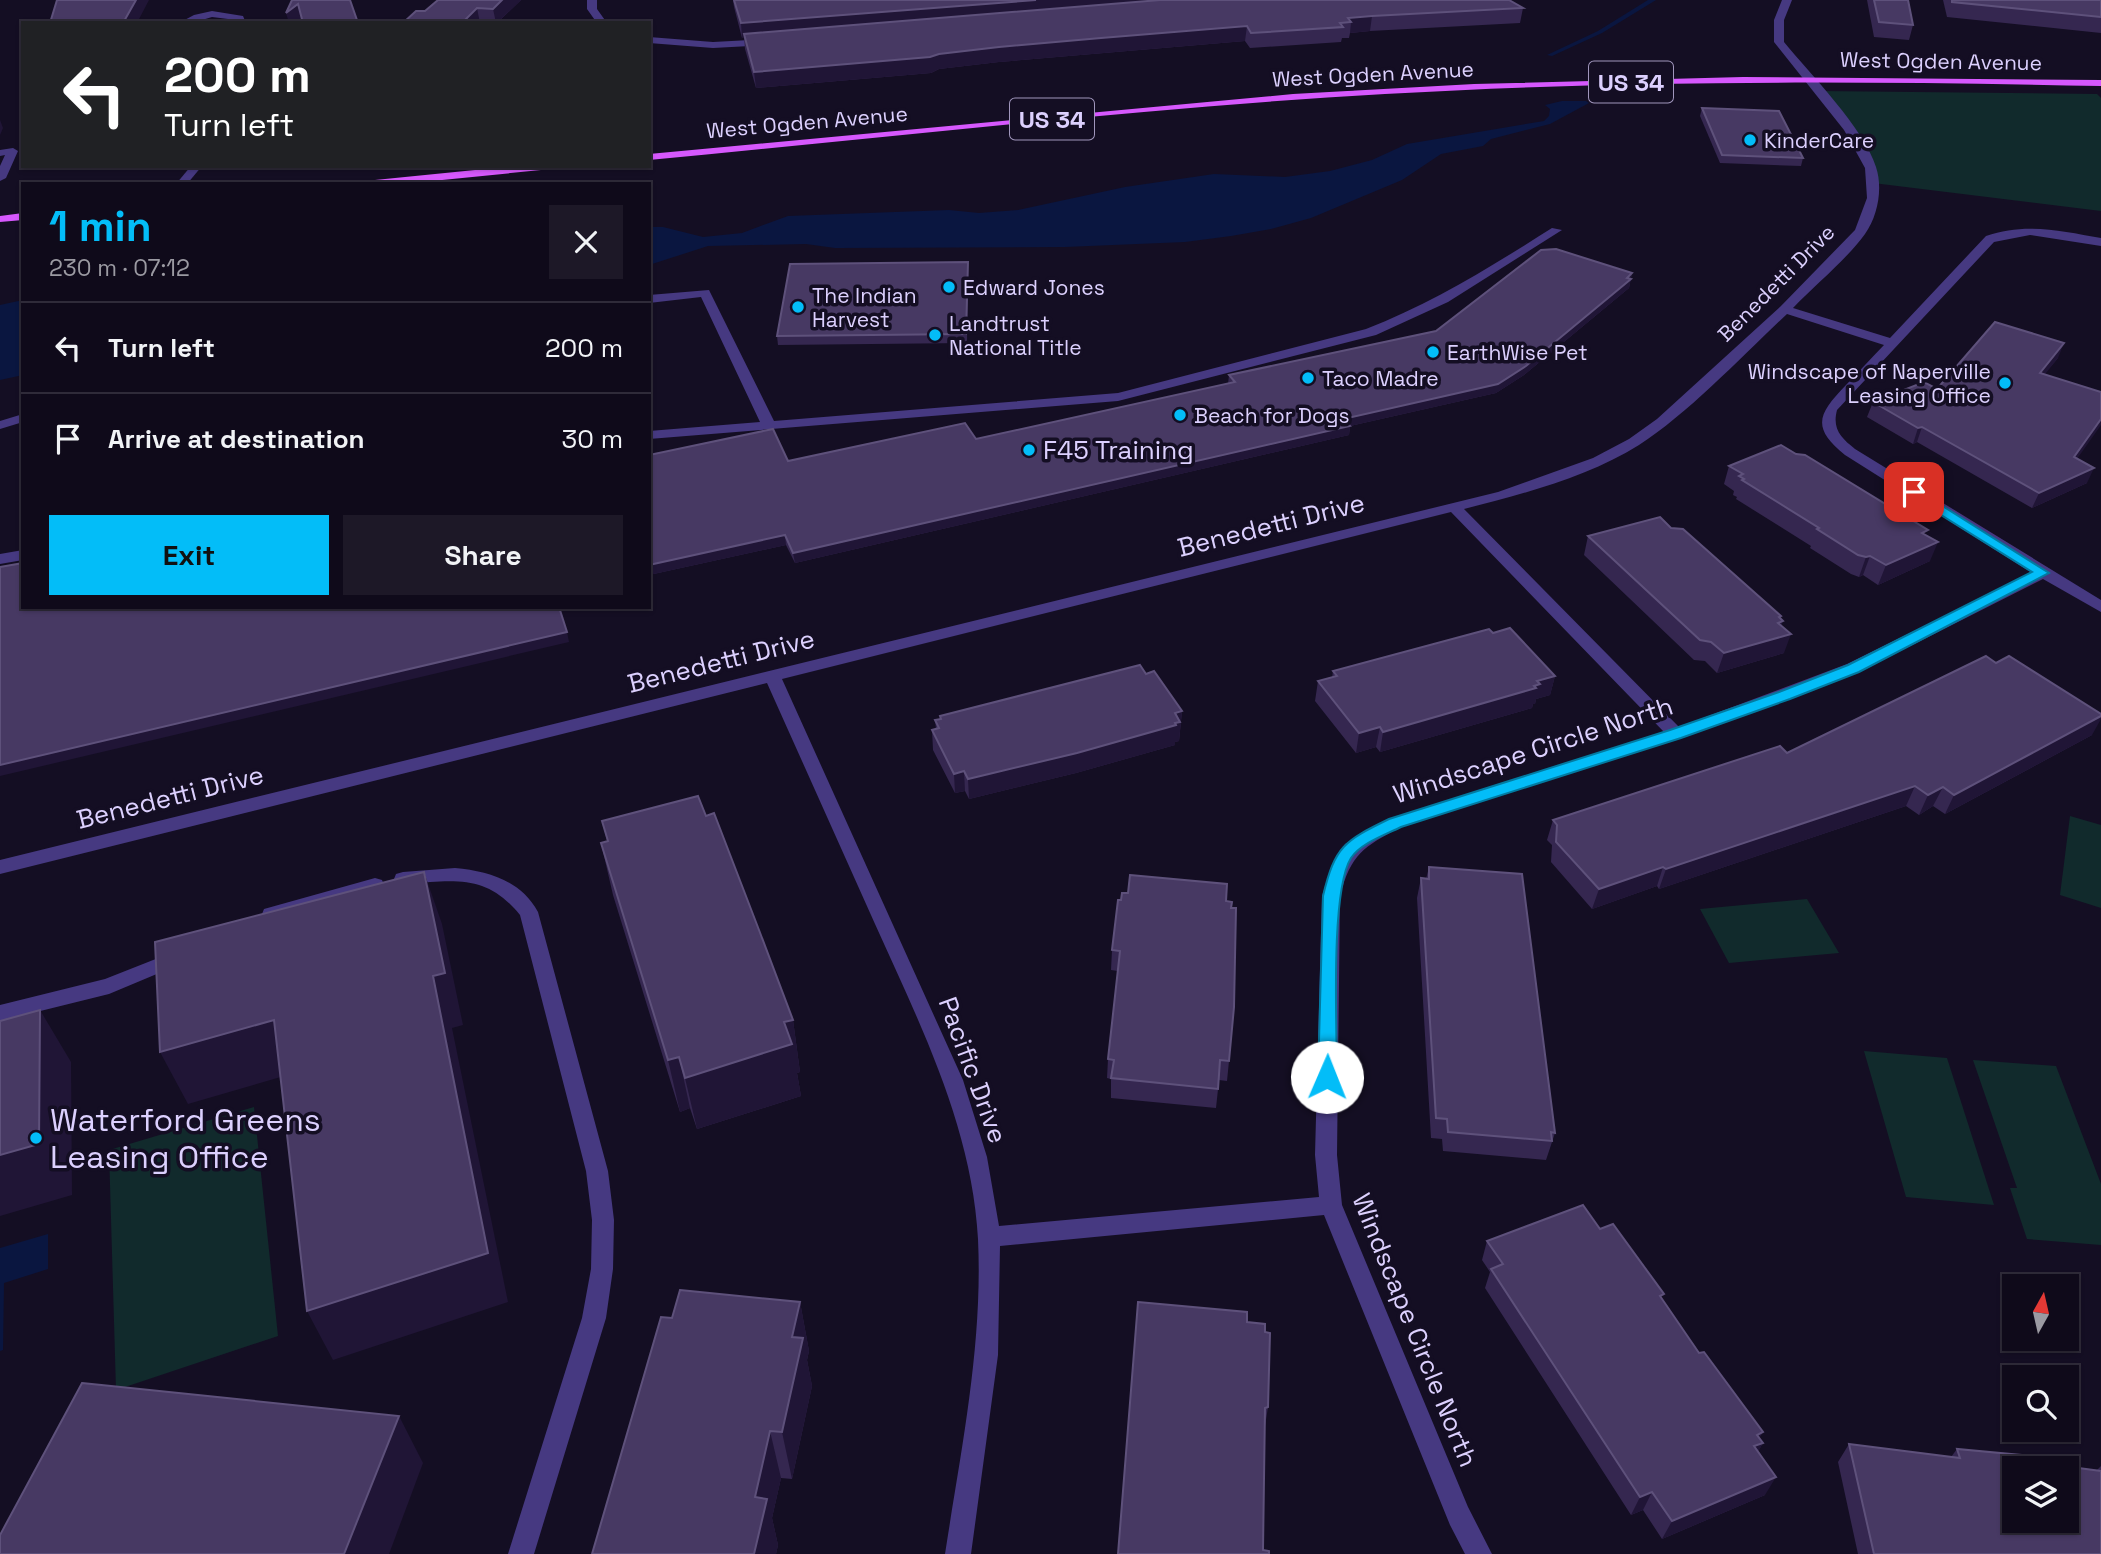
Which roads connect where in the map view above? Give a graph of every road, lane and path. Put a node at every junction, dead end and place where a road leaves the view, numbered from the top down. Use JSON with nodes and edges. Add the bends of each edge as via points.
{"nodes":[{"id":1,"x":225,"y":0,"type":"edge"},
{"id":2,"x":592,"y":0,"type":"edge"},
{"id":3,"x":1787,"y":0,"type":"edge"},
{"id":4,"x":216,"y":14,"type":"junction"},
{"id":5,"x":188,"y":21,"type":"edge"},
{"id":6,"x":241,"y":21,"type":"edge"},
{"id":7,"x":601,"y":21,"type":"edge"},
{"id":8,"x":651,"y":40,"type":"edge"},
{"id":9,"x":781,"y":41,"type":"edge"},
{"id":10,"x":1807,"y":79,"type":"junction"},
{"id":11,"x":2101,"y":83,"type":"edge"},
{"id":12,"x":0,"y":152,"type":"edge"},
{"id":13,"x":651,"y":157,"type":"edge"},
{"id":14,"x":195,"y":168,"type":"edge"},
{"id":15,"x":530,"y":168,"type":"edge"},
{"id":16,"x":0,"y":178,"type":"edge"},
{"id":17,"x":183,"y":182,"type":"edge"},
{"id":18,"x":386,"y":182,"type":"edge"},
{"id":19,"x":21,"y":216,"type":"edge"},
{"id":20,"x":0,"y":219,"type":"edge"},
{"id":21,"x":1556,"y":230,"type":"dead end"},
{"id":22,"x":2101,"y":242,"type":"edge"},
{"id":23,"x":651,"y":299,"type":"edge"},
{"id":24,"x":1785,"y":309,"type":"junction"},
{"id":25,"x":1891,"y":343,"type":"junction"},
{"id":26,"x":21,"y":419,"type":"edge"},
{"id":27,"x":0,"y":425,"type":"edge"},
{"id":28,"x":769,"y":426,"type":"junction"},
{"id":29,"x":651,"y":435,"type":"edge"},
{"id":30,"x":1454,"y":507,"type":"junction"},
{"id":31,"x":21,"y":555,"type":"edge"},
{"id":32,"x":0,"y":559,"type":"edge"},
{"id":33,"x":2042,"y":573,"type":"junction"},
{"id":34,"x":2101,"y":607,"type":"edge"},
{"id":35,"x":772,"y":676,"type":"junction"},
{"id":36,"x":1676,"y":734,"type":"junction"},
{"id":37,"x":0,"y":867,"type":"edge"},
{"id":38,"x":252,"y":920,"type":"edge"},
{"id":39,"x":197,"y":947,"type":"edge"},
{"id":40,"x":0,"y":1013,"type":"edge"},
{"id":41,"x":1331,"y":1205,"type":"junction"},
{"id":42,"x":989,"y":1237,"type":"junction"},
{"id":43,"x":521,"y":1554,"type":"edge"},
{"id":44,"x":958,"y":1554,"type":"edge"},
{"id":45,"x":1479,"y":1554,"type":"edge"}],
"edges":[{"from":1,"to":4,"type":"street"},
{"from":2,"to":7,"type":"street"},
{"from":3,"to":10,"type":"street","name":"Benedetti Drive","via":[[1777,29],[1779,42]]},
{"from":4,"to":5,"type":"street"},
{"from":4,"to":6,"type":"street","via":[[235,15]]},
{"from":8,"to":9,"type":"street","via":[[713,45]]},
{"from":10,"to":11,"type":"main road","name":"West Ogden Avenue","number":"US 34"},
{"from":10,"to":13,"type":"main road","name":"West Ogden Avenue","number":"US 34","via":[[1307,96]]},
{"from":10,"to":24,"type":"street","name":"Benedetti Drive","via":[[1859,144],[1871,168],[1873,198],[1860,232]]},
{"from":12,"to":16,"type":"street","via":[[13,151]]},
{"from":14,"to":17,"type":"street"},
{"from":15,"to":18,"type":"main road"},
{"from":19,"to":20,"type":"main road"},
{"from":21,"to":28,"type":"street","via":[[1429,309],[1401,321],[1166,387],[1067,403]]},
{"from":22,"to":25,"type":"street","via":[[2042,233],[1999,234]]},
{"from":23,"to":28,"type":"street","via":[[705,293]]},
{"from":24,"to":25,"type":"street"},
{"from":24,"to":30,"type":"street","name":"Benedetti Drive","via":[[1634,442],[1562,475]]},
{"from":25,"to":33,"type":"street","via":[[1831,409],[1828,431],[1850,452]]},
{"from":26,"to":27,"type":"street"},
{"from":28,"to":29,"type":"street"},
{"from":30,"to":35,"type":"street","name":"Benedetti Drive"},
{"from":30,"to":36,"type":"street"},
{"from":31,"to":32,"type":"street"},
{"from":33,"to":34,"type":"street"},
{"from":33,"to":36,"type":"street","name":"Windscape Circle North","via":[[1853,668]]},
{"from":35,"to":37,"type":"street","name":"Benedetti Drive"},
{"from":35,"to":42,"type":"street","name":"Pacific Drive","via":[[942,1052],[976,1153]]},
{"from":36,"to":41,"type":"street","name":"Windscape Circle North","via":[[1395,823],[1346,853],[1331,896],[1326,1155]]},
{"from":38,"to":43,"type":"street","via":[[314,900],[432,874],[474,877],[507,888],[528,912],[597,1171],[603,1220],[594,1318]]},
{"from":39,"to":40,"type":"street","via":[[109,986]]},
{"from":41,"to":42,"type":"street"},
{"from":41,"to":45,"type":"street","name":"Windscape Circle North","via":[[1459,1516]]},
{"from":42,"to":44,"type":"street","name":"Pacific Drive","via":[[984,1360]]}]}
